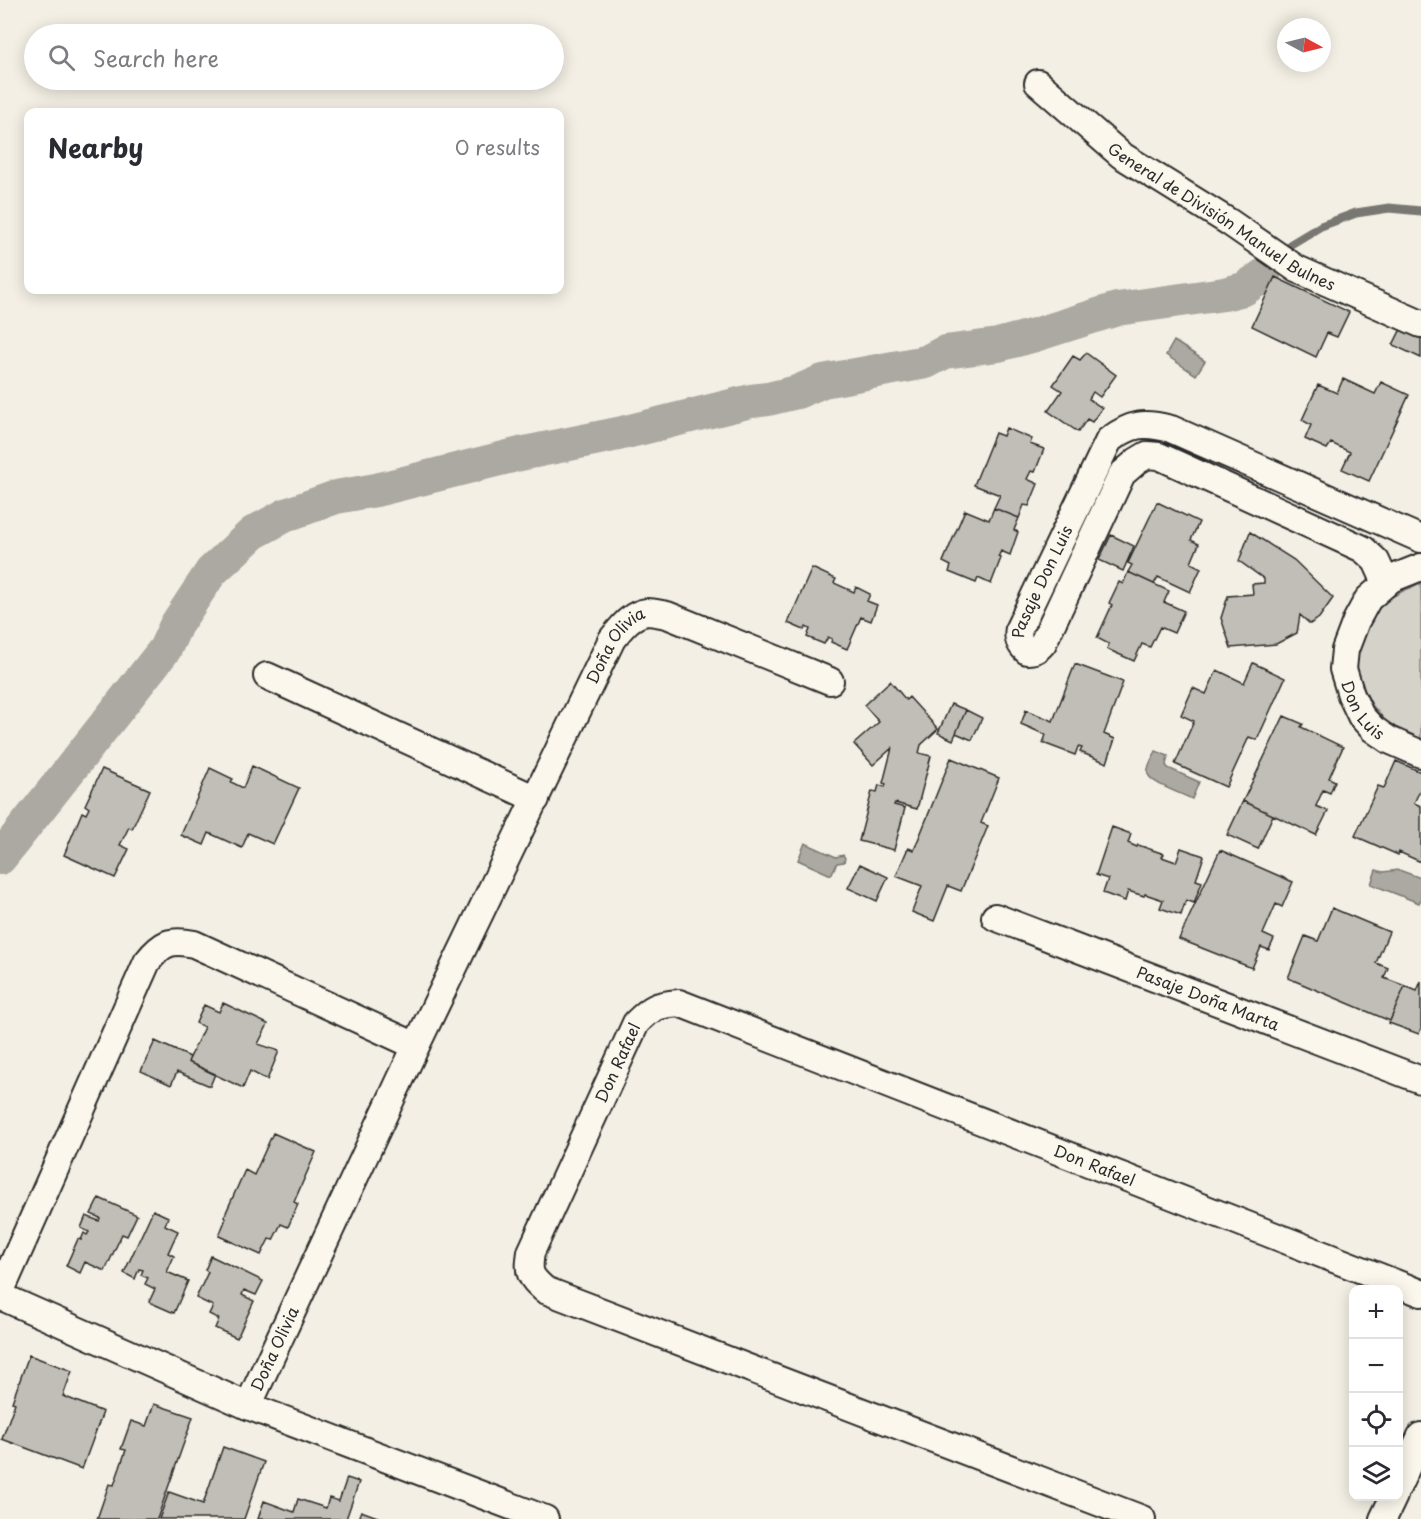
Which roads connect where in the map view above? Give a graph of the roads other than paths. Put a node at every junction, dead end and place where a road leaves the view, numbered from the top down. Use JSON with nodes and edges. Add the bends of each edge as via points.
{"nodes":[{"id":1,"x":1038,"y":83,"type":"dead end"},
{"id":2,"x":1421,"y":324,"type":"edge"},
{"id":3,"x":1383,"y":522,"type":"junction"},
{"id":4,"x":1341,"y":539,"type":"junction"},
{"id":5,"x":1421,"y":539,"type":"edge"},
{"id":6,"x":1421,"y":567,"type":"edge"},
{"id":7,"x":1386,"y":583,"type":"junction"},
{"id":8,"x":267,"y":676,"type":"dead end"},
{"id":9,"x":830,"y":681,"type":"dead end"},
{"id":10,"x":1421,"y":754,"type":"edge"},
{"id":11,"x":536,"y":799,"type":"junction"},
{"id":12,"x":995,"y":917,"type":"dead end"},
{"id":13,"x":416,"y":1046,"type":"junction"},
{"id":14,"x":1421,"y":1080,"type":"edge"},
{"id":15,"x":1421,"y":1293,"type":"edge"},
{"id":16,"x":0,"y":1294,"type":"edge"},
{"id":17,"x":248,"y":1406,"type":"junction"},
{"id":18,"x":1421,"y":1436,"type":"edge"},
{"id":19,"x":1403,"y":1475,"type":"edge"},
{"id":20,"x":1392,"y":1501,"type":"edge"},
{"id":21,"x":545,"y":1519,"type":"edge"},
{"id":22,"x":1142,"y":1519,"type":"edge"},
{"id":23,"x":1383,"y":1519,"type":"edge"}],
"edges":[{"from":1,"to":2,"type":"street","name":"General de División Manuel Bulnes","via":[[1121,155],[1297,269]]},
{"from":3,"to":4,"type":"street"},
{"from":3,"to":4,"type":"street","name":"Pasaje Don Luis","via":[[1171,429],[1136,425],[1109,440],[1017,635],[1027,651],[1038,649],[1043,643],[1122,474],[1147,455],[1159,456]]},
{"from":3,"to":5,"type":"street","name":"Pasaje Don Luis"},
{"from":4,"to":7,"type":"street","name":"Pasaje Don Luis","via":[[1363,549],[1376,561]]},
{"from":6,"to":7,"type":"street","name":"Don Luis"},
{"from":7,"to":10,"type":"street","name":"Don Luis","via":[[1368,599],[1356,621],[1345,650],[1343,669],[1361,717],[1389,740]]},
{"from":8,"to":11,"type":"street"},
{"from":9,"to":11,"type":"street","name":"Doña Olivia","via":[[667,615],[648,612],[634,616],[612,639]]},
{"from":11,"to":13,"type":"street","name":"Doña Olivia"},
{"from":12,"to":14,"type":"street","name":"Pasaje Doña Marta"},
{"from":13,"to":16,"type":"street","name":"Doña Olivia","via":[[194,944],[168,942],[147,962]]},
{"from":13,"to":17,"type":"street","name":"Doña Olivia"},
{"from":15,"to":22,"type":"street","name":"Don Rafael","via":[[679,1004],[660,1004],[648,1011],[636,1023],[531,1252],[529,1268],[535,1281],[545,1290]]},
{"from":16,"to":17,"type":"street","name":"Doña Olivia"},
{"from":17,"to":21,"type":"street"},
{"from":18,"to":19,"type":"street"},
{"from":20,"to":23,"type":"street"}]}
